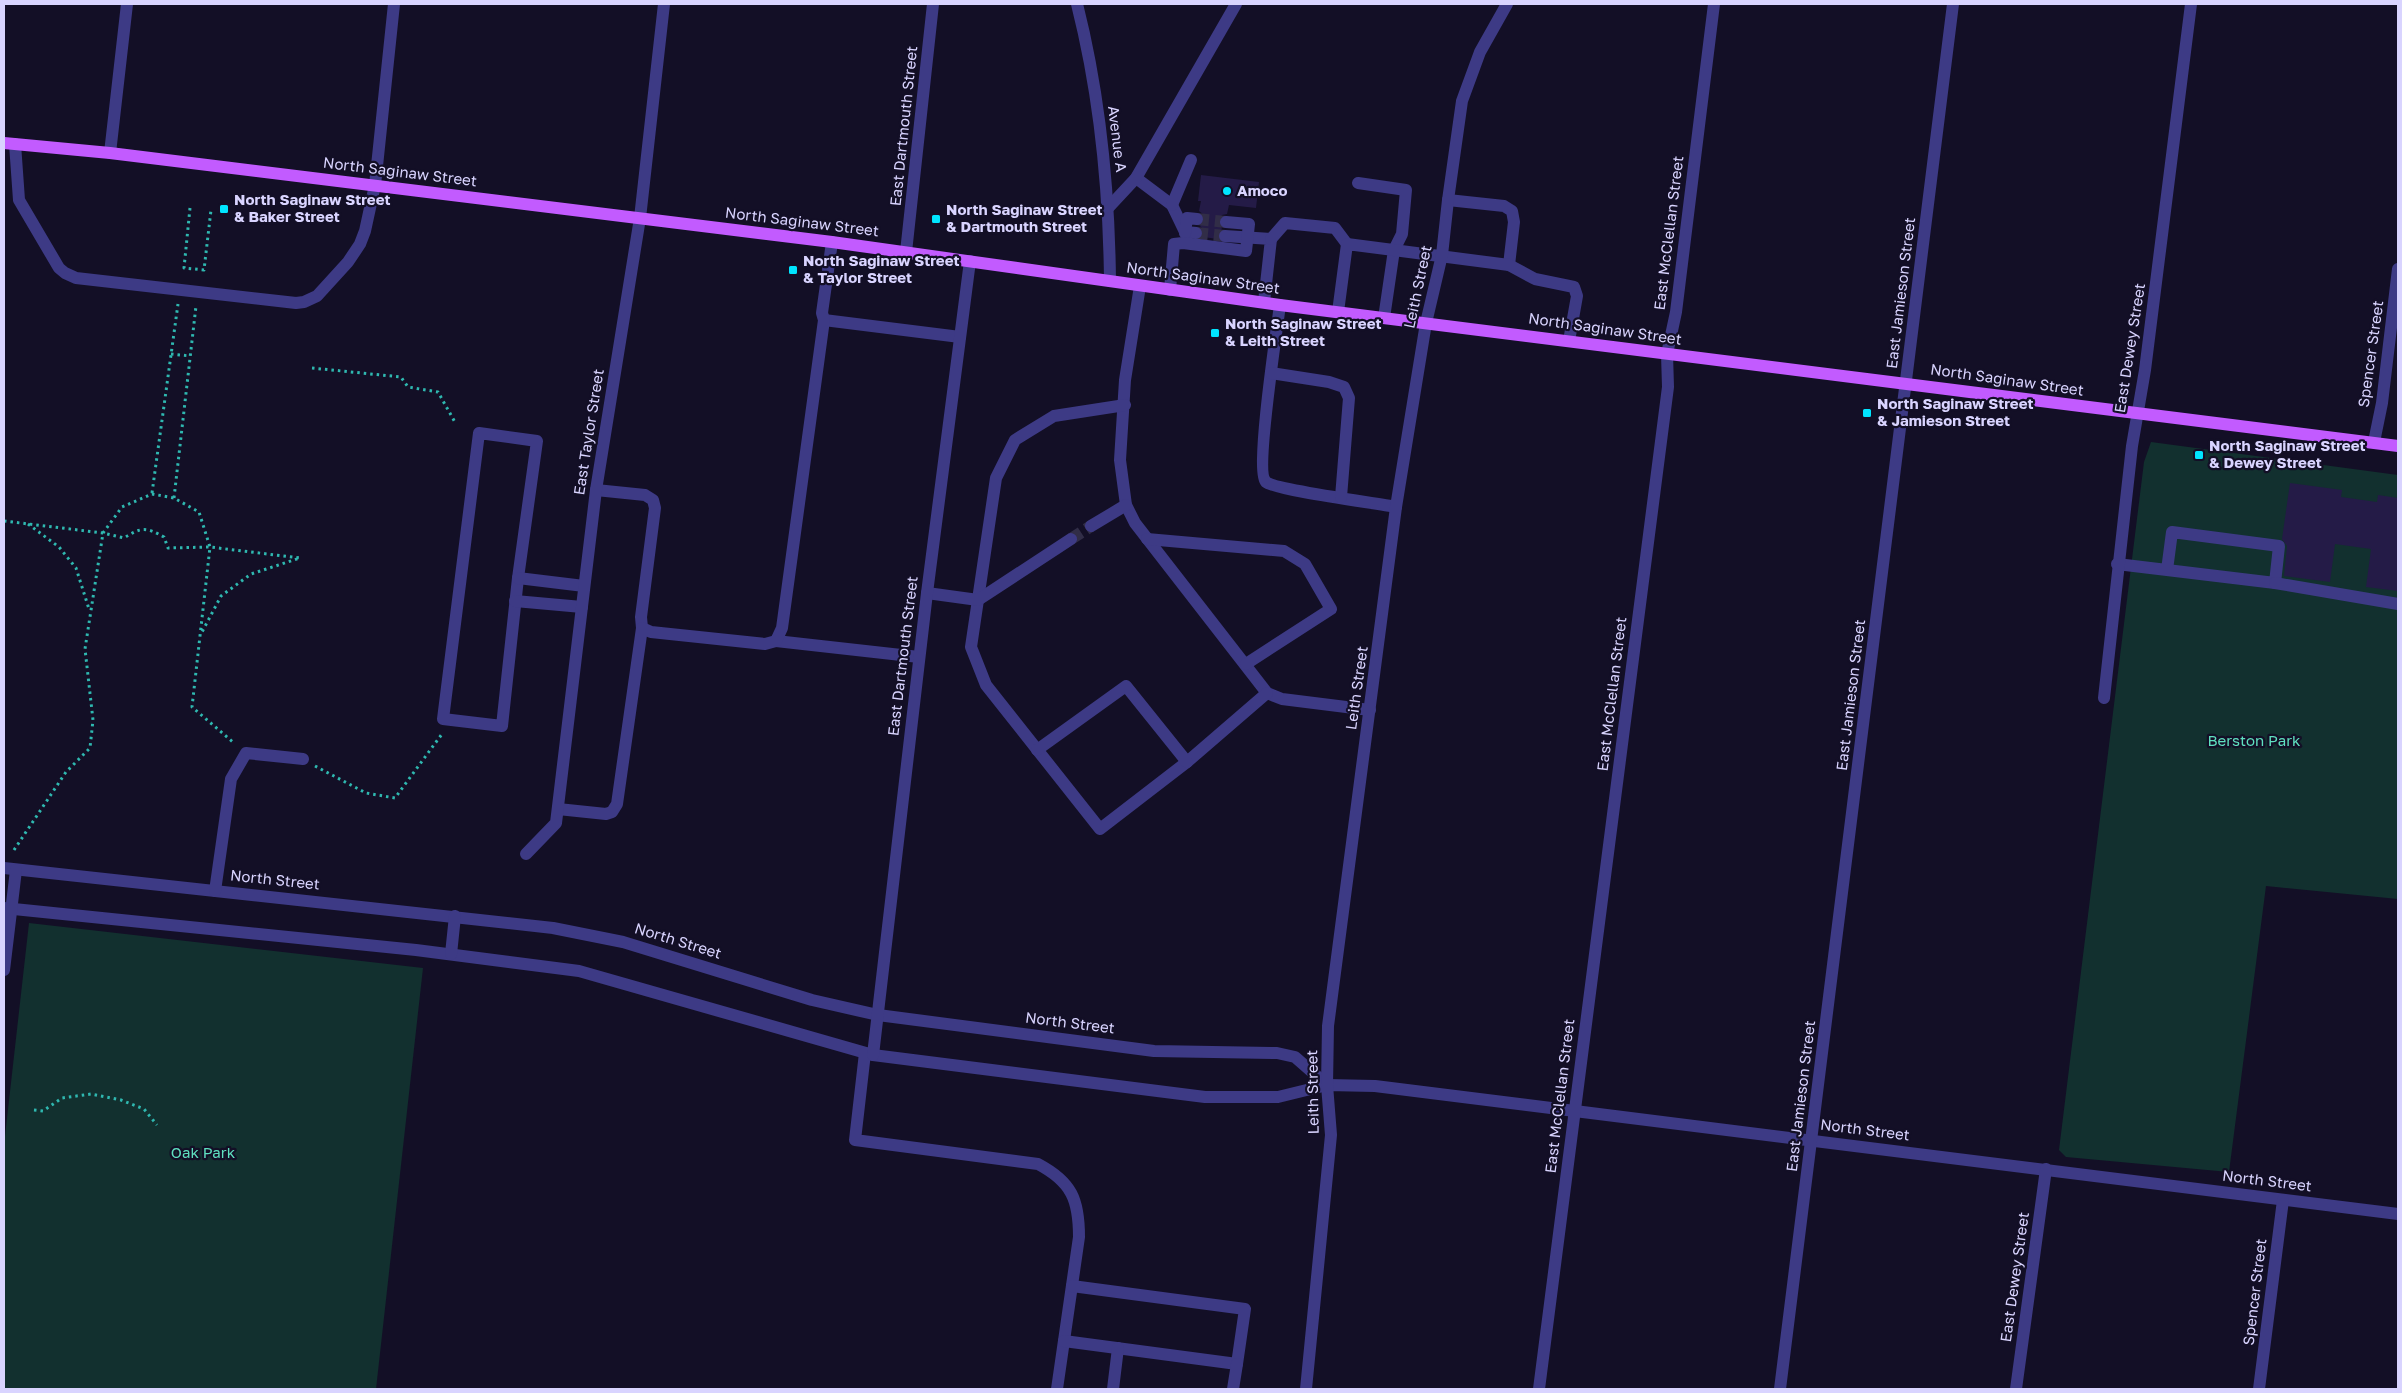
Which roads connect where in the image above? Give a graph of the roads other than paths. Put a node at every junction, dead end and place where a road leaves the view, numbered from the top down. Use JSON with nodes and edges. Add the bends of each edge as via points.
{"nodes":[{"id":1,"x":127,"y":4,"type":"edge"},
{"id":2,"x":394,"y":4,"type":"edge"},
{"id":3,"x":664,"y":4,"type":"edge"},
{"id":4,"x":934,"y":4,"type":"edge"},
{"id":5,"x":1077,"y":4,"type":"edge"},
{"id":6,"x":1236,"y":4,"type":"edge"},
{"id":7,"x":1507,"y":4,"type":"edge"},
{"id":8,"x":1714,"y":4,"type":"edge"},
{"id":9,"x":1953,"y":4,"type":"edge"},
{"id":10,"x":2191,"y":4,"type":"edge"},
{"id":11,"x":10,"y":144,"type":"edge"},
{"id":12,"x":110,"y":153,"type":"junction"},
{"id":13,"x":1191,"y":160,"type":"dead end"},
{"id":14,"x":1136,"y":178,"type":"junction"},
{"id":15,"x":1358,"y":183,"type":"dead end"},
{"id":16,"x":375,"y":185,"type":"junction"},
{"id":17,"x":1448,"y":200,"type":"junction"},
{"id":18,"x":1172,"y":206,"type":"junction"},
{"id":19,"x":1109,"y":207,"type":"junction"},
{"id":20,"x":640,"y":218,"type":"junction"},
{"id":21,"x":1197,"y":219,"type":"dead end"},
{"id":22,"x":1226,"y":222,"type":"tunnel mouth"},
{"id":23,"x":1188,"y":236,"type":"junction"},
{"id":24,"x":1225,"y":236,"type":"tunnel mouth"},
{"id":25,"x":1248,"y":238,"type":"junction"},
{"id":26,"x":1271,"y":239,"type":"junction"},
{"id":27,"x":832,"y":242,"type":"junction"},
{"id":28,"x":1347,"y":244,"type":"junction"},
{"id":29,"x":1394,"y":250,"type":"junction"},
{"id":30,"x":906,"y":252,"type":"junction"},
{"id":31,"x":1442,"y":256,"type":"junction"},
{"id":32,"x":970,"y":261,"type":"junction"},
{"id":33,"x":1509,"y":265,"type":"junction"},
{"id":34,"x":2398,"y":269,"type":"edge"},
{"id":35,"x":1110,"y":281,"type":"junction"},
{"id":36,"x":1140,"y":286,"type":"junction"},
{"id":37,"x":1170,"y":290,"type":"junction"},
{"id":38,"x":1264,"y":302,"type":"junction"},
{"id":39,"x":1280,"y":305,"type":"junction"},
{"id":40,"x":1338,"y":312,"type":"junction"},
{"id":41,"x":1384,"y":318,"type":"junction"},
{"id":42,"x":824,"y":320,"type":"junction"},
{"id":43,"x":1426,"y":323,"type":"junction"},
{"id":44,"x":960,"y":337,"type":"junction"},
{"id":45,"x":1569,"y":341,"type":"junction"},
{"id":46,"x":1667,"y":354,"type":"junction"},
{"id":47,"x":1272,"y":373,"type":"junction"},
{"id":48,"x":1906,"y":383,"type":"junction"},
{"id":49,"x":1124,"y":405,"type":"junction"},
{"id":50,"x":2136,"y":414,"type":"junction"},
{"id":51,"x":2374,"y":442,"type":"junction"},
{"id":52,"x":2398,"y":446,"type":"edge"},
{"id":53,"x":596,"y":490,"type":"junction"},
{"id":54,"x":1341,"y":497,"type":"junction"},
{"id":55,"x":1126,"y":505,"type":"junction"},
{"id":56,"x":1396,"y":507,"type":"junction"},
{"id":57,"x":1091,"y":526,"type":"tunnel mouth"},
{"id":58,"x":1071,"y":539,"type":"tunnel mouth"},
{"id":59,"x":1148,"y":539,"type":"junction"},
{"id":60,"x":2117,"y":564,"type":"junction"},
{"id":61,"x":2167,"y":570,"type":"junction"},
{"id":62,"x":518,"y":578,"type":"junction"},
{"id":63,"x":2274,"y":583,"type":"junction"},
{"id":64,"x":584,"y":586,"type":"junction"},
{"id":65,"x":927,"y":593,"type":"junction"},
{"id":66,"x":978,"y":600,"type":"junction"},
{"id":67,"x":515,"y":601,"type":"junction"},
{"id":68,"x":2398,"y":604,"type":"edge"},
{"id":69,"x":582,"y":607,"type":"junction"},
{"id":70,"x":642,"y":628,"type":"junction"},
{"id":71,"x":776,"y":641,"type":"junction"},
{"id":72,"x":920,"y":657,"type":"junction"},
{"id":73,"x":1246,"y":664,"type":"junction"},
{"id":74,"x":1268,"y":693,"type":"junction"},
{"id":75,"x":2104,"y":698,"type":"dead end"},
{"id":76,"x":1370,"y":710,"type":"junction"},
{"id":77,"x":1038,"y":750,"type":"junction"},
{"id":78,"x":304,"y":759,"type":"road end"},
{"id":79,"x":1187,"y":762,"type":"junction"},
{"id":80,"x":558,"y":809,"type":"junction"},
{"id":81,"x":526,"y":854,"type":"dead end"},
{"id":82,"x":10,"y":869,"type":"edge"},
{"id":83,"x":215,"y":891,"type":"junction"},
{"id":84,"x":7,"y":908,"type":"edge"},
{"id":85,"x":455,"y":916,"type":"junction"},
{"id":86,"x":451,"y":954,"type":"junction"},
{"id":87,"x":4,"y":970,"type":"edge"},
{"id":88,"x":878,"y":1015,"type":"junction"},
{"id":89,"x":869,"y":1054,"type":"junction"},
{"id":90,"x":1327,"y":1086,"type":"junction"},
{"id":91,"x":1574,"y":1110,"type":"junction"},
{"id":92,"x":1812,"y":1140,"type":"junction"},
{"id":93,"x":2046,"y":1169,"type":"junction"},
{"id":94,"x":2283,"y":1200,"type":"junction"},
{"id":95,"x":2398,"y":1214,"type":"edge"},
{"id":96,"x":1072,"y":1286,"type":"junction"},
{"id":97,"x":1064,"y":1341,"type":"junction"},
{"id":98,"x":1118,"y":1348,"type":"junction"},
{"id":99,"x":1237,"y":1364,"type":"junction"},
{"id":100,"x":1057,"y":1389,"type":"edge"},
{"id":101,"x":1113,"y":1389,"type":"edge"},
{"id":102,"x":1233,"y":1389,"type":"edge"},
{"id":103,"x":1306,"y":1389,"type":"edge"},
{"id":104,"x":1539,"y":1389,"type":"edge"},
{"id":105,"x":1780,"y":1389,"type":"edge"},
{"id":106,"x":2016,"y":1389,"type":"edge"},
{"id":107,"x":2259,"y":1389,"type":"edge"}],
"edges":[{"from":1,"to":12,"type":"street"},
{"from":2,"to":16,"type":"street"},
{"from":3,"to":20,"type":"street","name":"East Taylor Street"},
{"from":4,"to":30,"type":"street","name":"East Dartmouth Street"},
{"from":5,"to":19,"type":"street","name":"Avenue A","via":[[1089,52]]},
{"from":6,"to":14,"type":"street"},
{"from":7,"to":17,"type":"street","name":"Leith Street","via":[[1480,52],[1462,101]]},
{"from":8,"to":46,"type":"street","name":"East McClellan Street","via":[[1676,312]]},
{"from":9,"to":48,"type":"street","name":"East Jamieson Street"},
{"from":10,"to":50,"type":"street","name":"East Dewey Street","via":[[2145,370]]},
{"from":11,"to":12,"type":"main road","name":"North Saginaw Street"},
{"from":11,"to":16,"type":"street","via":[[20,200],[65,273],[76,278],[296,303],[317,296],[354,254],[365,231]]},
{"from":12,"to":16,"type":"main road","name":"North Saginaw Street"},
{"from":13,"to":18,"type":"street"},
{"from":14,"to":18,"type":"street"},
{"from":14,"to":19,"type":"street"},
{"from":15,"to":29,"type":"street","via":[[1406,190],[1402,234]]},
{"from":16,"to":20,"type":"main road","name":"North Saginaw Street"},
{"from":17,"to":31,"type":"street","name":"Leith Street"},
{"from":17,"to":33,"type":"street","via":[[1504,206],[1512,210],[1514,222]]},
{"from":18,"to":23,"type":"street"},
{"from":19,"to":35,"type":"street","name":"Avenue A"},
{"from":20,"to":27,"type":"main road","name":"North Saginaw Street"},
{"from":20,"to":53,"type":"street","name":"East Taylor Street"},
{"from":21,"to":23,"type":"street","via":[[1186,218]]},
{"from":22,"to":25,"type":"street","via":[[1249,224]]},
{"from":23,"to":25,"type":"street","via":[[1246,251]]},
{"from":23,"to":37,"type":"street","via":[[1174,244]]},
{"from":24,"to":25,"type":"street"},
{"from":25,"to":26,"type":"street"},
{"from":26,"to":28,"type":"street","via":[[1286,223],[1335,228]]},
{"from":26,"to":38,"type":"street"},
{"from":27,"to":30,"type":"main road","name":"North Saginaw Street"},
{"from":27,"to":42,"type":"street","via":[[822,313]]},
{"from":28,"to":29,"type":"street"},
{"from":28,"to":40,"type":"street"},
{"from":29,"to":31,"type":"street"},
{"from":29,"to":41,"type":"street"},
{"from":30,"to":32,"type":"main road","name":"North Saginaw Street"},
{"from":31,"to":33,"type":"street"},
{"from":31,"to":43,"type":"street","name":"Leith Street"},
{"from":32,"to":35,"type":"main road","name":"North Saginaw Street"},
{"from":32,"to":44,"type":"street","name":"East Dartmouth Street"},
{"from":33,"to":45,"type":"street","via":[[1535,279],[1574,287],[1578,296]]},
{"from":34,"to":51,"type":"street","name":"Spencer Street","via":[[2382,403]]},
{"from":35,"to":36,"type":"main road","name":"North Saginaw Street"},
{"from":36,"to":37,"type":"main road","name":"North Saginaw Street"},
{"from":36,"to":49,"type":"street"},
{"from":37,"to":38,"type":"main road","name":"North Saginaw Street"},
{"from":38,"to":39,"type":"main road","name":"North Saginaw Street"},
{"from":39,"to":40,"type":"main road","name":"North Saginaw Street"},
{"from":39,"to":47,"type":"street"},
{"from":40,"to":41,"type":"main road","name":"North Saginaw Street"},
{"from":41,"to":43,"type":"main road","name":"North Saginaw Street"},
{"from":42,"to":44,"type":"street"},
{"from":42,"to":71,"type":"street","via":[[782,628]]},
{"from":43,"to":45,"type":"main road","name":"North Saginaw Street"},
{"from":43,"to":56,"type":"street","name":"Leith Street"},
{"from":44,"to":65,"type":"street","name":"East Dartmouth Street"},
{"from":45,"to":46,"type":"main road","name":"North Saginaw Street"},
{"from":46,"to":48,"type":"main road","name":"North Saginaw Street"},
{"from":46,"to":91,"type":"street","name":"East McClellan Street","via":[[1668,388]]},
{"from":47,"to":54,"type":"street","via":[[1344,387],[1349,398]]},
{"from":47,"to":54,"type":"street","via":[[1262,477],[1267,483],[1287,489]]},
{"from":48,"to":50,"type":"main road","name":"North Saginaw Street"},
{"from":48,"to":92,"type":"street","name":"East Jamieson Street"},
{"from":49,"to":55,"type":"street","via":[[1120,460]]},
{"from":49,"to":66,"type":"street","via":[[1054,416],[1015,440],[996,478]]},
{"from":50,"to":51,"type":"main road","name":"North Saginaw Street"},
{"from":50,"to":60,"type":"street","name":"East Dewey Street"},
{"from":51,"to":52,"type":"main road","name":"North Saginaw Street"},
{"from":53,"to":64,"type":"street","name":"East Taylor Street"},
{"from":53,"to":70,"type":"street","via":[[645,495],[653,500],[655,508]]},
{"from":54,"to":56,"type":"street"},
{"from":55,"to":57,"type":"street"},
{"from":55,"to":59,"type":"street"},
{"from":56,"to":76,"type":"street","name":"Leith Street"},
{"from":58,"to":66,"type":"street"},
{"from":59,"to":73,"type":"street"},
{"from":59,"to":73,"type":"street","via":[[1284,551],[1304,564],[1331,609]]},
{"from":60,"to":61,"type":"street"},
{"from":60,"to":75,"type":"street","name":"East Dewey Street"},
{"from":61,"to":63,"type":"street"},
{"from":61,"to":63,"type":"street","via":[[2172,532],[2279,546]]},
{"from":62,"to":64,"type":"street"},
{"from":62,"to":67,"type":"street"},
{"from":62,"to":67,"type":"street","via":[[537,441],[479,433],[443,719],[502,726]]},
{"from":63,"to":68,"type":"street"},
{"from":64,"to":69,"type":"street","name":"East Taylor Street"},
{"from":65,"to":66,"type":"street"},
{"from":65,"to":72,"type":"street","name":"East Dartmouth Street"},
{"from":66,"to":77,"type":"street","via":[[971,646],[980,672],[986,685]]},
{"from":67,"to":69,"type":"street"},
{"from":69,"to":80,"type":"street","name":"East Taylor Street"},
{"from":70,"to":71,"type":"street","via":[[650,632],[765,644]]},
{"from":70,"to":80,"type":"street","via":[[617,804],[612,812],[606,814]]},
{"from":71,"to":72,"type":"street"},
{"from":72,"to":88,"type":"street","name":"East Dartmouth Street"},
{"from":73,"to":74,"type":"street"},
{"from":74,"to":76,"type":"street","via":[[1282,699]]},
{"from":74,"to":79,"type":"street"},
{"from":76,"to":90,"type":"street","name":"Leith Street","via":[[1328,1026]]},
{"from":77,"to":79,"type":"street","via":[[1126,686]]},
{"from":77,"to":79,"type":"street","via":[[1100,829]]},
{"from":78,"to":83,"type":"street","via":[[246,753],[231,779]]},
{"from":80,"to":81,"type":"street","name":"East Taylor Street","via":[[556,823]]},
{"from":82,"to":83,"type":"street","name":"North Street"},
{"from":82,"to":84,"type":"street"},
{"from":83,"to":85,"type":"street","name":"North Street"},
{"from":84,"to":86,"type":"street","name":"North Street"},
{"from":84,"to":87,"type":"street"},
{"from":85,"to":86,"type":"street"},
{"from":85,"to":88,"type":"street","name":"North Street","via":[[553,928],[623,942],[812,1000]]},
{"from":86,"to":89,"type":"street","name":"North Street","via":[[579,971]]},
{"from":88,"to":89,"type":"street","name":"East Dartmouth Street"},
{"from":88,"to":90,"type":"street","name":"North Street","via":[[1154,1051],[1277,1053],[1295,1057]]},
{"from":89,"to":90,"type":"street","name":"North Street","via":[[1205,1097],[1278,1097]]},
{"from":89,"to":96,"type":"street","name":"East Dartmouth Street","via":[[856,1140],[1038,1164],[1057,1174],[1072,1193],[1079,1214]]},
{"from":90,"to":91,"type":"street","name":"North Street","via":[[1375,1086]]},
{"from":90,"to":103,"type":"street","name":"Leith Street","via":[[1331,1135]]},
{"from":91,"to":92,"type":"street","name":"North Street"},
{"from":91,"to":104,"type":"street","name":"East McClellan Street"},
{"from":92,"to":93,"type":"street","name":"North Street"},
{"from":92,"to":105,"type":"street","name":"East Jamieson Street"},
{"from":93,"to":94,"type":"street","name":"North Street"},
{"from":93,"to":106,"type":"street","name":"East Dewey Street"},
{"from":94,"to":95,"type":"street","name":"North Street"},
{"from":94,"to":107,"type":"street","name":"Spencer Street"},
{"from":96,"to":97,"type":"street"},
{"from":96,"to":99,"type":"street","via":[[1245,1309]]},
{"from":97,"to":98,"type":"street"},
{"from":97,"to":100,"type":"street"},
{"from":98,"to":99,"type":"street"},
{"from":98,"to":101,"type":"street"},
{"from":99,"to":102,"type":"street"}]}
